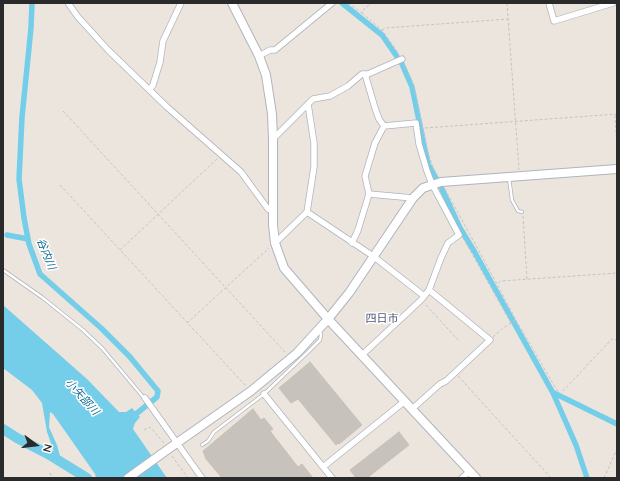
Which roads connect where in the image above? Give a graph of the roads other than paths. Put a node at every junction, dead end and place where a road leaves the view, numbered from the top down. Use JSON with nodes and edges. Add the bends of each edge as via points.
{"nodes":[{"id":1,"x":68,"y":3,"type":"edge"},
{"id":2,"x":181,"y":3,"type":"edge"},
{"id":3,"x":232,"y":3,"type":"edge"},
{"id":4,"x":332,"y":3,"type":"edge"},
{"id":5,"x":549,"y":3,"type":"edge"},
{"id":6,"x":613,"y":3,"type":"edge"},
{"id":7,"x":259,"y":56,"type":"junction"},
{"id":8,"x":402,"y":59,"type":"road end"},
{"id":9,"x":365,"y":74,"type":"junction"},
{"id":10,"x":150,"y":89,"type":"junction"},
{"id":11,"x":308,"y":104,"type":"junction"},
{"id":12,"x":384,"y":126,"type":"junction"},
{"id":13,"x":273,"y":139,"type":"junction"},
{"id":14,"x":617,"y":169,"type":"edge"},
{"id":15,"x":508,"y":177,"type":"junction"},
{"id":16,"x":437,"y":183,"type":"junction"},
{"id":17,"x":369,"y":194,"type":"junction"},
{"id":18,"x":413,"y":198,"type":"junction"},
{"id":19,"x":272,"y":210,"type":"junction"},
{"id":20,"x":307,"y":212,"type":"junction"},
{"id":21,"x":522,"y":212,"type":"road end"},
{"id":22,"x":275,"y":243,"type":"junction"},
{"id":23,"x":352,"y":243,"type":"junction"},
{"id":24,"x":373,"y":256,"type":"junction"},
{"id":25,"x":3,"y":270,"type":"edge"},
{"id":26,"x":429,"y":290,"type":"junction"},
{"id":27,"x":423,"y":298,"type":"junction"},
{"id":28,"x":328,"y":319,"type":"junction"},
{"id":29,"x":318,"y":330,"type":"junction"},
{"id":30,"x":362,"y":356,"type":"junction"},
{"id":31,"x":264,"y":394,"type":"junction"},
{"id":32,"x":145,"y":398,"type":"joint"},
{"id":33,"x":404,"y":401,"type":"junction"},
{"id":34,"x":412,"y":409,"type":"junction"},
{"id":35,"x":175,"y":444,"type":"junction"},
{"id":36,"x":202,"y":445,"type":"dead end"},
{"id":37,"x":323,"y":467,"type":"junction"},
{"id":38,"x":470,"y":471,"type":"junction"},
{"id":39,"x":128,"y":478,"type":"edge"},
{"id":40,"x":202,"y":478,"type":"edge"},
{"id":41,"x":332,"y":478,"type":"edge"},
{"id":42,"x":462,"y":478,"type":"edge"},
{"id":43,"x":476,"y":478,"type":"edge"}],
"edges":[{"from":1,"to":10,"type":"street","via":[[108,50]]},
{"from":2,"to":10,"type":"street","via":[[163,41],[160,62]]},
{"from":3,"to":7,"type":"street"},
{"from":4,"to":7,"type":"street","via":[[275,50]]},
{"from":5,"to":6,"type":"street","via":[[554,21]]},
{"from":7,"to":13,"type":"street","via":[[269,92]]},
{"from":8,"to":9,"type":"street"},
{"from":9,"to":11,"type":"street","via":[[330,96],[316,98]]},
{"from":9,"to":12,"type":"street","via":[[375,108]]},
{"from":10,"to":19,"type":"street","via":[[241,172],[268,209]]},
{"from":11,"to":13,"type":"street"},
{"from":11,"to":20,"type":"street","via":[[314,143],[314,167]]},
{"from":12,"to":16,"type":"street","via":[[416,123],[427,171]]},
{"from":12,"to":17,"type":"street","via":[[375,143],[365,176]]},
{"from":13,"to":19,"type":"street"},
{"from":14,"to":15,"type":"street"},
{"from":15,"to":16,"type":"street"},
{"from":15,"to":21,"type":"lane","via":[[512,200],[518,211]]},
{"from":16,"to":18,"type":"street","via":[[423,188]]},
{"from":16,"to":26,"type":"street","via":[[459,235],[448,243]]},
{"from":17,"to":18,"type":"street"},
{"from":17,"to":23,"type":"street"},
{"from":18,"to":24,"type":"street"},
{"from":19,"to":22,"type":"street"},
{"from":20,"to":22,"type":"street"},
{"from":20,"to":23,"type":"street"},
{"from":22,"to":28,"type":"street","via":[[284,268]]},
{"from":23,"to":24,"type":"street"},
{"from":24,"to":27,"type":"street"},
{"from":24,"to":28,"type":"street"},
{"from":25,"to":32,"type":"lane","via":[[83,330]]},
{"from":26,"to":27,"type":"street"},
{"from":26,"to":34,"type":"street","via":[[490,340]]},
{"from":27,"to":30,"type":"street"},
{"from":28,"to":29,"type":"street"},
{"from":28,"to":30,"type":"street"},
{"from":29,"to":31,"type":"lane","via":[[320,340]]},
{"from":29,"to":35,"type":"street","via":[[288,361],[251,391]]},
{"from":30,"to":33,"type":"street"},
{"from":31,"to":36,"type":"lane","via":[[214,432]]},
{"from":31,"to":37,"type":"street"},
{"from":32,"to":35,"type":"street"},
{"from":33,"to":34,"type":"street"},
{"from":33,"to":37,"type":"street"},
{"from":34,"to":38,"type":"street"},
{"from":35,"to":39,"type":"street","bridge":true},
{"from":35,"to":40,"type":"street"},
{"from":37,"to":41,"type":"street"},
{"from":38,"to":42,"type":"street"},
{"from":38,"to":43,"type":"street"}]}
